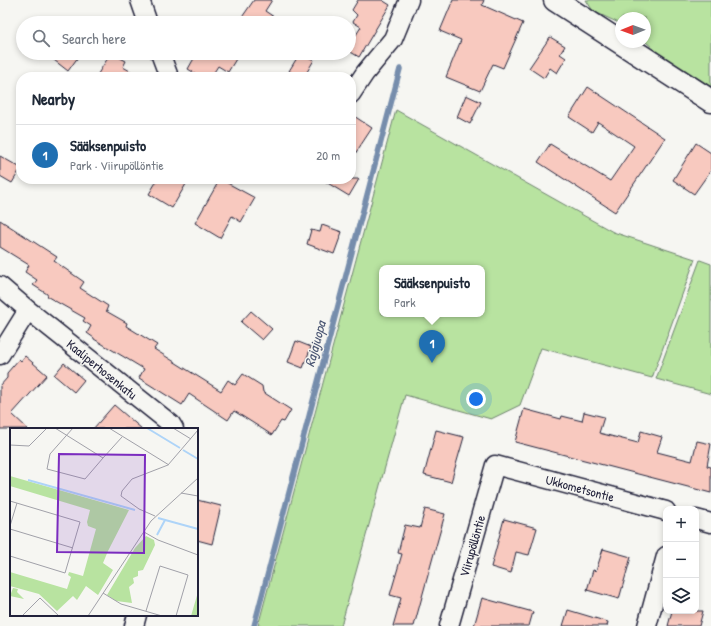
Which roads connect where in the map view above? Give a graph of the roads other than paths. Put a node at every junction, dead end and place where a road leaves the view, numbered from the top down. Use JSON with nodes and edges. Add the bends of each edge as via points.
{"nodes":[{"id":1,"x":140,"y":0,"type":"edge"},
{"id":2,"x":409,"y":0,"type":"edge"},
{"id":3,"x":557,"y":1,"type":"edge"},
{"id":4,"x":146,"y":16,"type":"edge"},
{"id":5,"x":163,"y":60,"type":"edge"},
{"id":6,"x":167,"y":72,"type":"edge"},
{"id":7,"x":356,"y":86,"type":"edge"},
{"id":8,"x":711,"y":101,"type":"edge"},
{"id":9,"x":0,"y":286,"type":"edge"},
{"id":10,"x":28,"y":310,"type":"junction"},
{"id":11,"x":0,"y":355,"type":"edge"},
{"id":12,"x":173,"y":428,"type":"edge"},
{"id":13,"x":494,"y":465,"type":"joint"},
{"id":14,"x":663,"y":510,"type":"edge"},
{"id":15,"x":699,"y":520,"type":"edge"},
{"id":16,"x":711,"y":523,"type":"edge"},
{"id":17,"x":663,"y":567,"type":"edge"},
{"id":18,"x":137,"y":616,"type":"edge"},
{"id":19,"x":134,"y":626,"type":"edge"},
{"id":20,"x":449,"y":626,"type":"edge"},
{"id":21,"x":647,"y":626,"type":"edge"}],
"edges":[{"from":1,"to":4,"type":"street"},
{"from":2,"to":7,"type":"street","via":[[393,39]]},
{"from":3,"to":8,"type":"main road"},
{"from":5,"to":6,"type":"street"},
{"from":9,"to":10,"type":"street","name":"Kaaliperhosenkatu"},
{"from":10,"to":11,"type":"street"},
{"from":10,"to":12,"type":"street","name":"Kaaliperhosenkatu"},
{"from":13,"to":14,"type":"street","name":"Ukkometsontie"},
{"from":13,"to":20,"type":"street","name":"Viirupöllöntie"},
{"from":15,"to":16,"type":"street"},
{"from":17,"to":21,"type":"street"},
{"from":18,"to":19,"type":"street"}]}
